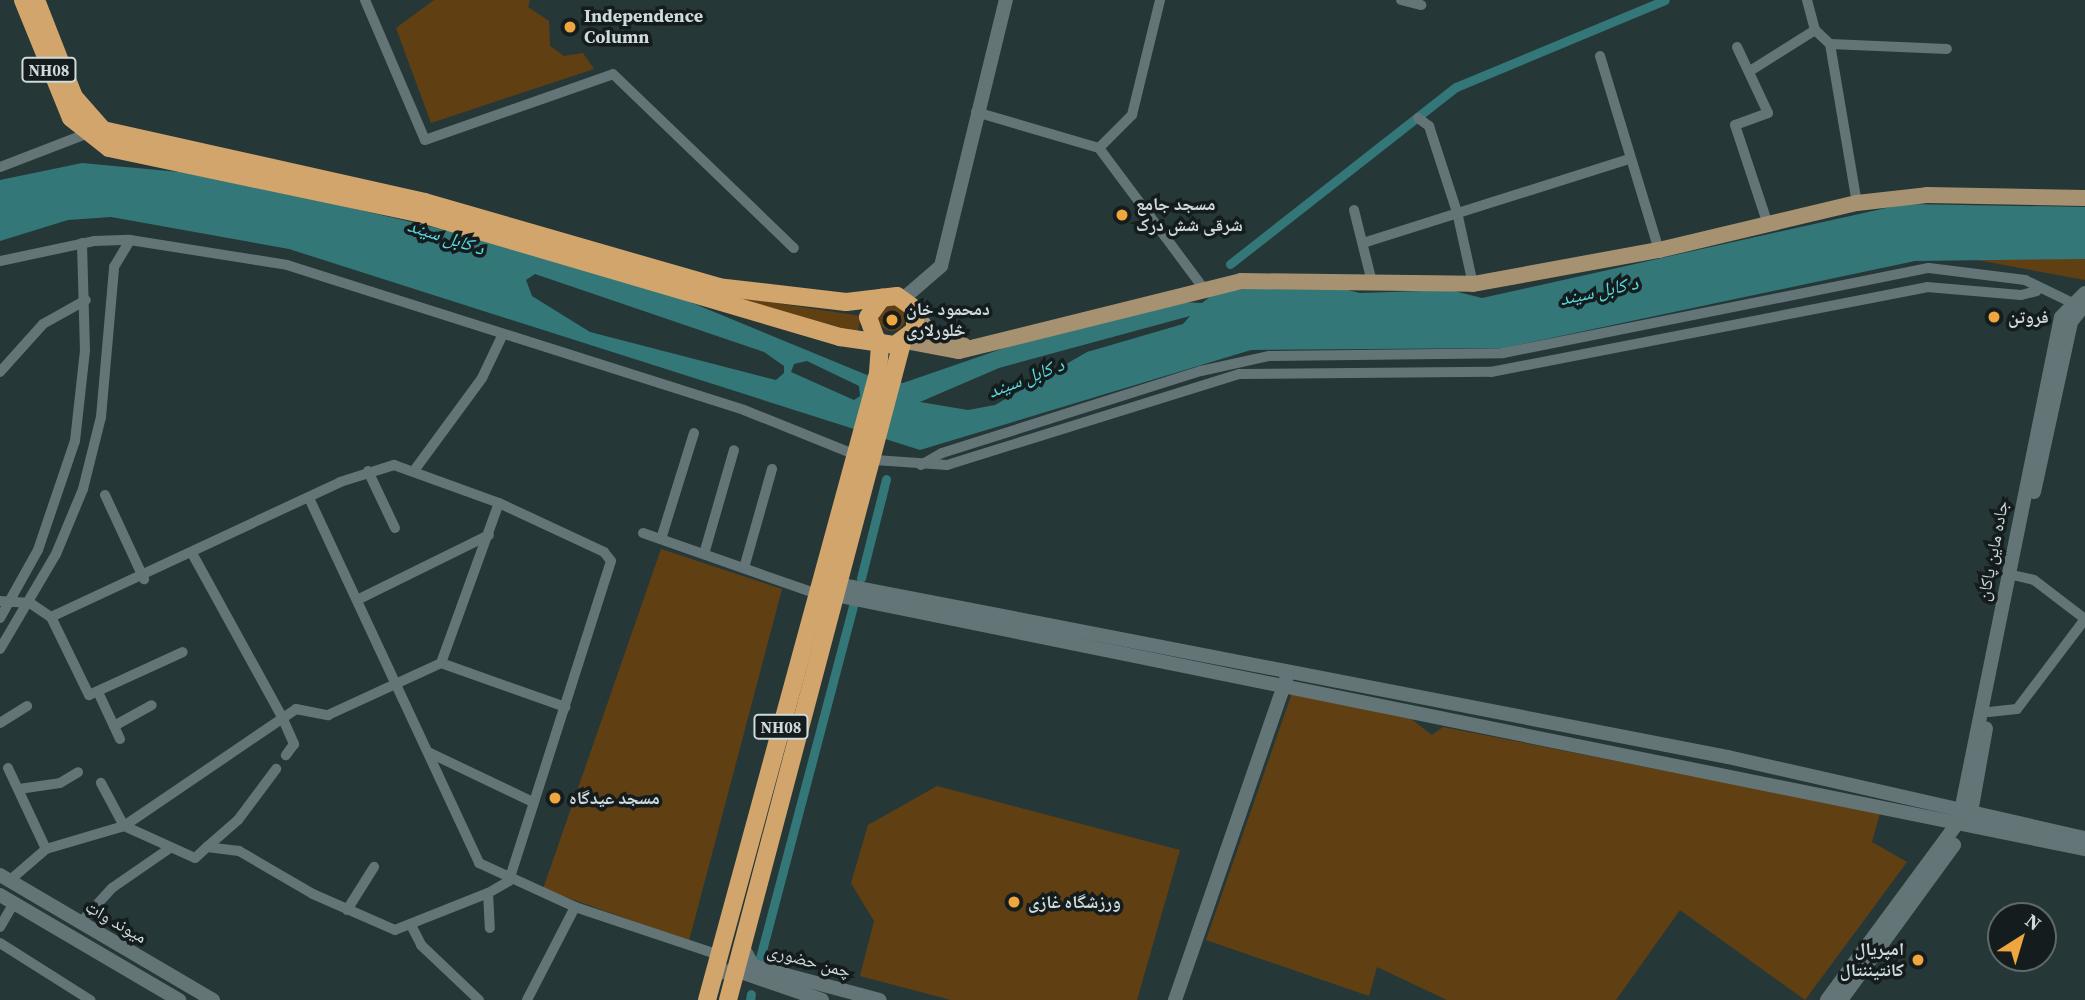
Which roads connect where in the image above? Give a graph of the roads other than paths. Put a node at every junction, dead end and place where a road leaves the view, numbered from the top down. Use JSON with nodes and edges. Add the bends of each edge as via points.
{"nodes":[{"id":1,"x":23,"y":0,"type":"edge"},
{"id":2,"x":36,"y":0,"type":"edge"},
{"id":3,"x":365,"y":0,"type":"edge"},
{"id":4,"x":1006,"y":0,"type":"edge"},
{"id":5,"x":1160,"y":0,"type":"edge"},
{"id":6,"x":1401,"y":0,"type":"edge"},
{"id":7,"x":1807,"y":0,"type":"edge"},
{"id":8,"x":1421,"y":5,"type":"dead end"},
{"id":9,"x":1815,"y":30,"type":"junction"},
{"id":10,"x":1830,"y":44,"type":"junction"},
{"id":11,"x":1737,"y":47,"type":"dead end"},
{"id":12,"x":1947,"y":49,"type":"dead end"},
{"id":13,"x":1600,"y":56,"type":"dead end"},
{"id":14,"x":1750,"y":71,"type":"junction"},
{"id":15,"x":976,"y":112,"type":"junction"},
{"id":16,"x":1418,"y":118,"type":"dead end"},
{"id":17,"x":86,"y":134,"type":"junction"},
{"id":18,"x":1099,"y":148,"type":"junction"},
{"id":19,"x":1629,"y":159,"type":"junction"},
{"id":20,"x":0,"y":167,"type":"edge"},
{"id":21,"x":2085,"y":198,"type":"edge"},
{"id":22,"x":1857,"y":203,"type":"junction"},
{"id":23,"x":1354,"y":210,"type":"dead end"},
{"id":24,"x":1457,"y":212,"type":"junction"},
{"id":25,"x":1768,"y":226,"type":"junction"},
{"id":26,"x":130,"y":240,"type":"junction"},
{"id":27,"x":82,"y":243,"type":"junction"},
{"id":28,"x":1363,"y":243,"type":"junction"},
{"id":29,"x":794,"y":248,"type":"dead end"},
{"id":30,"x":1659,"y":250,"type":"junction"},
{"id":31,"x":0,"y":261,"type":"edge"},
{"id":32,"x":1372,"y":282,"type":"junction"},
{"id":33,"x":1473,"y":284,"type":"junction"},
{"id":34,"x":1202,"y":286,"type":"junction"},
{"id":35,"x":2037,"y":291,"type":"junction"},
{"id":36,"x":894,"y":297,"type":"junction"},
{"id":37,"x":86,"y":300,"type":"junction"},
{"id":38,"x":2080,"y":301,"type":"edge"},
{"id":39,"x":917,"y":316,"type":"junction"},
{"id":40,"x":503,"y":334,"type":"junction"},
{"id":41,"x":878,"y":340,"type":"junction"},
{"id":42,"x":904,"y":342,"type":"junction"},
{"id":43,"x":979,"y":344,"type":"junction"},
{"id":44,"x":1201,"y":371,"type":"junction"},
{"id":45,"x":0,"y":372,"type":"edge"},
{"id":46,"x":1205,"y":384,"type":"junction"},
{"id":47,"x":694,"y":433,"type":"dead end"},
{"id":48,"x":734,"y":450,"type":"dead end"},
{"id":49,"x":856,"y":454,"type":"junction"},
{"id":50,"x":875,"y":460,"type":"junction"},
{"id":51,"x":921,"y":465,"type":"junction"},
{"id":52,"x":416,"y":468,"type":"junction"},
{"id":53,"x":772,"y":469,"type":"dead end"},
{"id":54,"x":368,"y":471,"type":"junction"},
{"id":55,"x":105,"y":495,"type":"dead end"},
{"id":56,"x":309,"y":498,"type":"junction"},
{"id":57,"x":499,"y":503,"type":"junction"},
{"id":58,"x":396,"y":528,"type":"dead end"},
{"id":59,"x":643,"y":533,"type":"dead end"},
{"id":60,"x":489,"y":535,"type":"junction"},
{"id":61,"x":661,"y":539,"type":"junction"},
{"id":62,"x":704,"y":554,"type":"junction"},
{"id":63,"x":193,"y":555,"type":"junction"},
{"id":64,"x":744,"y":568,"type":"junction"},
{"id":65,"x":2017,"y":576,"type":"junction"},
{"id":66,"x":144,"y":579,"type":"junction"},
{"id":67,"x":830,"y":591,"type":"junction"},
{"id":68,"x":357,"y":600,"type":"junction"},
{"id":69,"x":5,"y":601,"type":"edge"},
{"id":70,"x":30,"y":603,"type":"junction"},
{"id":71,"x":51,"y":617,"type":"junction"},
{"id":72,"x":0,"y":618,"type":"edge"},
{"id":73,"x":2085,"y":619,"type":"edge"},
{"id":74,"x":0,"y":649,"type":"edge"},
{"id":75,"x":183,"y":652,"type":"dead end"},
{"id":76,"x":441,"y":663,"type":"junction"},
{"id":77,"x":1287,"y":679,"type":"junction"},
{"id":78,"x":397,"y":688,"type":"junction"},
{"id":79,"x":98,"y":692,"type":"junction"},
{"id":80,"x":152,"y":705,"type":"dead end"},
{"id":81,"x":27,"y":706,"type":"dead end"},
{"id":82,"x":565,"y":707,"type":"junction"},
{"id":83,"x":1989,"y":712,"type":"junction"},
{"id":84,"x":282,"y":717,"type":"junction"},
{"id":85,"x":0,"y":723,"type":"edge"},
{"id":86,"x":114,"y":726,"type":"junction"},
{"id":87,"x":120,"y":739,"type":"dead end"},
{"id":88,"x":428,"y":752,"type":"junction"},
{"id":89,"x":286,"y":755,"type":"dead end"},
{"id":90,"x":8,"y":768,"type":"dead end"},
{"id":91,"x":276,"y":769,"type":"dead end"},
{"id":92,"x":78,"y":772,"type":"dead end"},
{"id":93,"x":101,"y":783,"type":"dead end"},
{"id":94,"x":19,"y":789,"type":"junction"},
{"id":95,"x":533,"y":802,"type":"junction"},
{"id":96,"x":1965,"y":817,"type":"junction"},
{"id":97,"x":124,"y":826,"type":"junction"},
{"id":98,"x":2085,"y":838,"type":"edge"},
{"id":99,"x":207,"y":847,"type":"junction"},
{"id":100,"x":170,"y":848,"type":"junction"},
{"id":101,"x":46,"y":849,"type":"junction"},
{"id":102,"x":2085,"y":849,"type":"edge"},
{"id":103,"x":374,"y":867,"type":"dead end"},
{"id":104,"x":760,"y":877,"type":"junction"},
{"id":105,"x":4,"y":878,"type":"edge"},
{"id":106,"x":509,"y":881,"type":"junction"},
{"id":107,"x":738,"y":881,"type":"junction"},
{"id":108,"x":488,"y":893,"type":"junction"},
{"id":109,"x":0,"y":895,"type":"edge"},
{"id":110,"x":14,"y":903,"type":"junction"},
{"id":111,"x":575,"y":907,"type":"junction"},
{"id":112,"x":347,"y":910,"type":"junction"},
{"id":113,"x":80,"y":923,"type":"junction"},
{"id":114,"x":411,"y":925,"type":"junction"},
{"id":115,"x":0,"y":927,"type":"edge"},
{"id":116,"x":489,"y":928,"type":"dead end"},
{"id":117,"x":0,"y":943,"type":"edge"},
{"id":118,"x":741,"y":944,"type":"junction"},
{"id":119,"x":719,"y":955,"type":"junction"},
{"id":120,"x":735,"y":970,"type":"junction"},
{"id":121,"x":713,"y":974,"type":"junction"},
{"id":122,"x":90,"y":1000,"type":"edge"},
{"id":123,"x":179,"y":1000,"type":"edge"},
{"id":124,"x":213,"y":1000,"type":"edge"},
{"id":125,"x":479,"y":1000,"type":"edge"},
{"id":126,"x":527,"y":1000,"type":"edge"},
{"id":127,"x":707,"y":1000,"type":"edge"},
{"id":128,"x":728,"y":1000,"type":"edge"},
{"id":129,"x":822,"y":1000,"type":"edge"},
{"id":130,"x":880,"y":1000,"type":"edge"},
{"id":131,"x":1175,"y":1000,"type":"edge"},
{"id":132,"x":1827,"y":1000,"type":"edge"},
{"id":133,"x":1841,"y":1000,"type":"edge"}],
"edges":[{"from":1,"to":17,"type":"highway","number":"NH08","via":[[60,97]]},
{"from":2,"to":36,"type":"highway","number":"NH08","via":[[82,110],[103,130],[425,202],[719,287],[846,302]]},
{"from":3,"to":29,"type":"street","via":[[425,140],[613,74]]},
{"from":4,"to":15,"type":"main road"},
{"from":5,"to":18,"type":"street","via":[[1132,115]]},
{"from":6,"to":8,"type":"street"},
{"from":7,"to":9,"type":"street"},
{"from":9,"to":10,"type":"street"},
{"from":9,"to":14,"type":"street"},
{"from":10,"to":12,"type":"street"},
{"from":10,"to":22,"type":"street"},
{"from":11,"to":14,"type":"street"},
{"from":13,"to":19,"type":"street"},
{"from":14,"to":25,"type":"street","via":[[1768,113],[1735,125]]},
{"from":15,"to":18,"type":"street"},
{"from":15,"to":36,"type":"main road","via":[[939,271]]},
{"from":16,"to":24,"type":"street","via":[[1429,126]]},
{"from":17,"to":20,"type":"street"},
{"from":17,"to":41,"type":"highway","number":"NH08","via":[[109,148],[422,214],[840,337]]},
{"from":18,"to":34,"type":"street"},
{"from":19,"to":24,"type":"street"},
{"from":19,"to":30,"type":"street"},
{"from":21,"to":22,"type":"main road","via":[[1927,195]]},
{"from":22,"to":25,"type":"main road"},
{"from":23,"to":28,"type":"street"},
{"from":24,"to":28,"type":"street"},
{"from":24,"to":33,"type":"street"},
{"from":25,"to":30,"type":"main road"},
{"from":26,"to":27,"type":"street"},
{"from":26,"to":40,"type":"street","via":[[300,268]]},
{"from":26,"to":70,"type":"street","via":[[110,285],[101,417],[83,489]]},
{"from":27,"to":31,"type":"street"},
{"from":27,"to":37,"type":"street"},
{"from":28,"to":32,"type":"street"},
{"from":30,"to":33,"type":"main road"},
{"from":32,"to":33,"type":"main road"},
{"from":32,"to":34,"type":"main road","via":[[1280,278]]},
{"from":34,"to":43,"type":"main road"},
{"from":35,"to":38,"type":"street"},
{"from":35,"to":44,"type":"street","via":[[2009,276],[1929,268],[1503,353],[1269,356]]},
{"from":35,"to":46,"type":"street","via":[[2021,295],[1927,286],[1491,372],[1272,371]]},
{"from":36,"to":39,"type":"highway"},
{"from":36,"to":41,"type":"highway","number":"NH08","via":[[868,317]]},
{"from":37,"to":45,"type":"street","via":[[43,324]]},
{"from":37,"to":69,"type":"street","via":[[83,405],[75,441],[43,539]]},
{"from":38,"to":65,"type":"main road"},
{"from":38,"to":96,"type":"main road","name":"جاده ماین پاکان"},
{"from":39,"to":42,"type":"highway","number":"NH08"},
{"from":39,"to":43,"type":"main road","via":[[939,339]]},
{"from":40,"to":49,"type":"street","via":[[744,411]]},
{"from":40,"to":52,"type":"street","via":[[482,378]]},
{"from":41,"to":42,"type":"highway","number":"NH08"},
{"from":41,"to":49,"type":"highway","number":"NH08","via":[[878,373]]},
{"from":42,"to":43,"type":"main road","via":[[937,352]]},
{"from":42,"to":50,"type":"highway","number":"NH08"},
{"from":44,"to":46,"type":"street"},
{"from":44,"to":51,"type":"street","via":[[942,453]]},
{"from":46,"to":51,"type":"street","via":[[947,465]]},
{"from":47,"to":61,"type":"street"},
{"from":48,"to":62,"type":"street"},
{"from":49,"to":67,"type":"highway","number":"NH08"},
{"from":50,"to":51,"type":"street"},
{"from":50,"to":67,"type":"highway","number":"NH08"},
{"from":52,"to":54,"type":"street"},
{"from":52,"to":57,"type":"street"},
{"from":53,"to":64,"type":"street"},
{"from":54,"to":56,"type":"street"},
{"from":54,"to":58,"type":"street"},
{"from":55,"to":66,"type":"street"},
{"from":56,"to":63,"type":"street"},
{"from":56,"to":68,"type":"street"},
{"from":57,"to":60,"type":"street"},
{"from":57,"to":82,"type":"street","via":[[604,552],[611,561]]},
{"from":59,"to":61,"type":"street"},
{"from":60,"to":68,"type":"street"},
{"from":60,"to":76,"type":"street"},
{"from":61,"to":62,"type":"street"},
{"from":62,"to":64,"type":"street"},
{"from":63,"to":66,"type":"street"},
{"from":63,"to":84,"type":"street"},
{"from":64,"to":67,"type":"street"},
{"from":65,"to":73,"type":"street","via":[[2034,580]]},
{"from":65,"to":83,"type":"main road"},
{"from":66,"to":71,"type":"street"},
{"from":67,"to":77,"type":"main road"},
{"from":67,"to":104,"type":"highway","number":"NH08"},
{"from":67,"to":107,"type":"highway","number":"NH08"},
{"from":68,"to":78,"type":"street"},
{"from":69,"to":70,"type":"street"},
{"from":69,"to":72,"type":"street"},
{"from":70,"to":71,"type":"street"},
{"from":70,"to":74,"type":"street"},
{"from":71,"to":79,"type":"street","via":[[89,695]]},
{"from":73,"to":83,"type":"street","via":[[2017,709]]},
{"from":75,"to":79,"type":"street"},
{"from":76,"to":78,"type":"street"},
{"from":76,"to":82,"type":"street"},
{"from":77,"to":96,"type":"main road"},
{"from":77,"to":131,"type":"main road"},
{"from":78,"to":84,"type":"street","via":[[322,717],[301,708]]},
{"from":78,"to":88,"type":"street"},
{"from":79,"to":86,"type":"street"},
{"from":80,"to":86,"type":"street"},
{"from":81,"to":85,"type":"street"},
{"from":82,"to":95,"type":"street"},
{"from":83,"to":96,"type":"main road"},
{"from":84,"to":89,"type":"street","via":[[294,744]]},
{"from":84,"to":97,"type":"street"},
{"from":86,"to":87,"type":"street"},
{"from":88,"to":95,"type":"street"},
{"from":88,"to":106,"type":"street","via":[[479,863]]},
{"from":90,"to":94,"type":"street"},
{"from":91,"to":99,"type":"street","via":[[238,820]]},
{"from":92,"to":94,"type":"street","via":[[60,783]]},
{"from":93,"to":97,"type":"street"},
{"from":94,"to":101,"type":"street"},
{"from":95,"to":106,"type":"street"},
{"from":96,"to":98,"type":"main road"},
{"from":96,"to":102,"type":"main road"},
{"from":96,"to":132,"type":"main road","name":"جاده ماین پاکان"},
{"from":96,"to":133,"type":"main road","name":"جاده ماین پاکان"},
{"from":97,"to":100,"type":"street"},
{"from":97,"to":101,"type":"street"},
{"from":99,"to":100,"type":"street","via":[[195,858]]},
{"from":99,"to":112,"type":"street","via":[[239,850]]},
{"from":100,"to":113,"type":"street","via":[[112,888]]},
{"from":101,"to":105,"type":"street"},
{"from":103,"to":112,"type":"street"},
{"from":104,"to":107,"type":"highway"},
{"from":104,"to":118,"type":"highway","number":"NH08"},
{"from":105,"to":113,"type":"main road","name":"میوند واټ"},
{"from":106,"to":108,"type":"street"},
{"from":106,"to":111,"type":"street"},
{"from":107,"to":119,"type":"highway","number":"NH08"},
{"from":108,"to":114,"type":"street"},
{"from":108,"to":116,"type":"street"},
{"from":109,"to":110,"type":"main road","name":"میوند واټ"},
{"from":110,"to":115,"type":"street"},
{"from":110,"to":123,"type":"main road","name":"میوند واټ"},
{"from":111,"to":119,"type":"street"},
{"from":111,"to":126,"type":"street"},
{"from":112,"to":114,"type":"street","via":[[395,930]]},
{"from":113,"to":124,"type":"main road","name":"میوند واټ"},
{"from":114,"to":125,"type":"street","via":[[421,945]]},
{"from":117,"to":122,"type":"street"},
{"from":118,"to":120,"type":"highway","number":"NH08"},
{"from":118,"to":130,"type":"main road","name":"چمن حضوری","via":[[753,966]]},
{"from":119,"to":121,"type":"highway","number":"NH08"},
{"from":120,"to":121,"type":"main road","name":"چمن حضوری"},
{"from":120,"to":128,"type":"highway","number":"NH08"},
{"from":120,"to":129,"type":"main road","name":"چمن حضوری"},
{"from":121,"to":127,"type":"highway","number":"NH08"}]}
